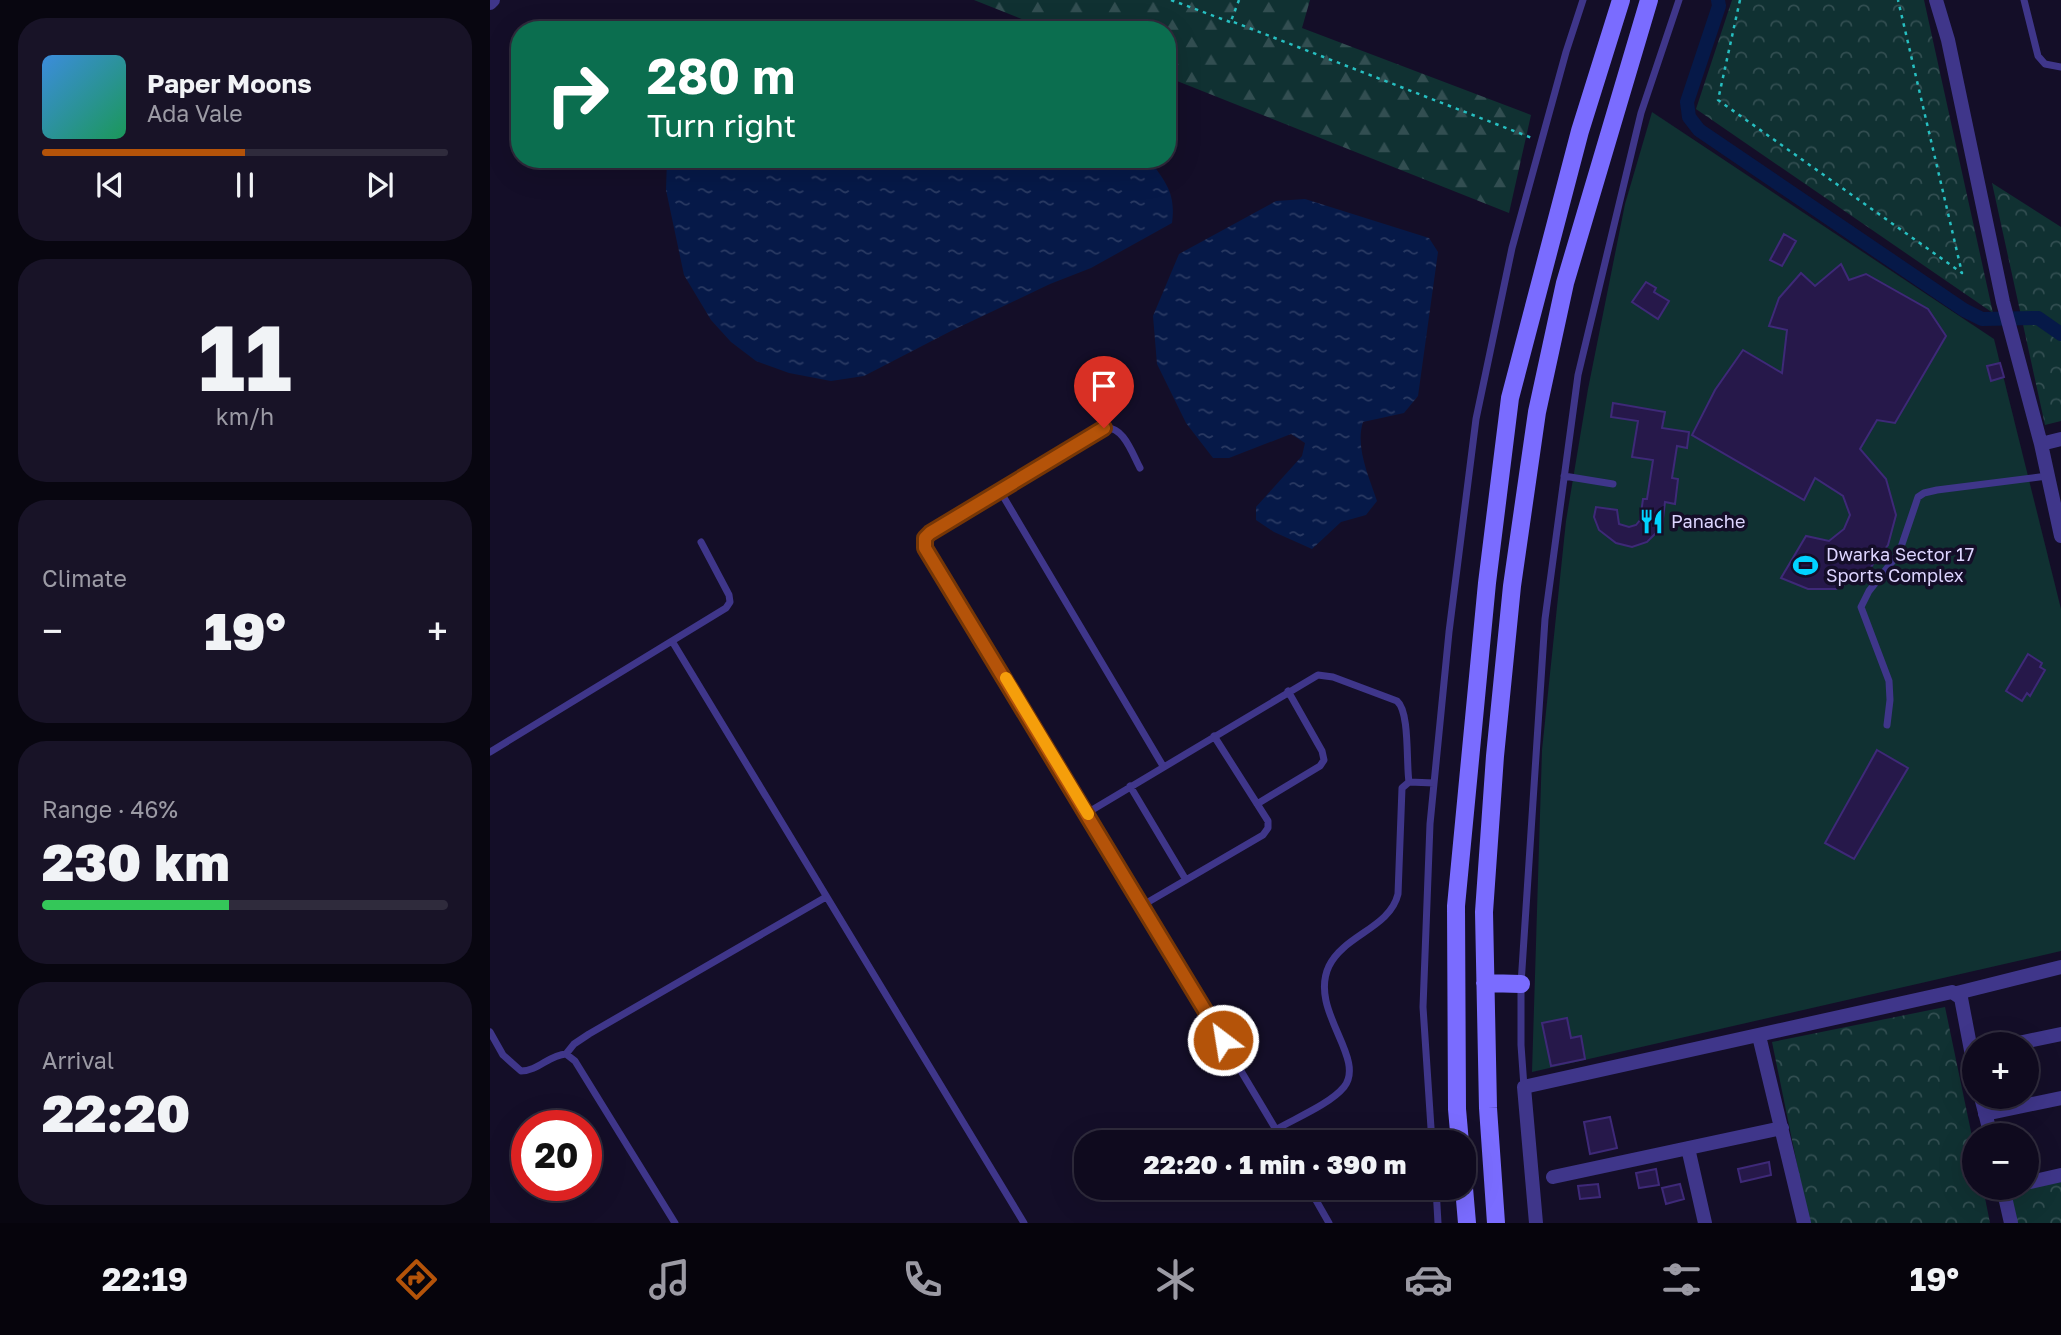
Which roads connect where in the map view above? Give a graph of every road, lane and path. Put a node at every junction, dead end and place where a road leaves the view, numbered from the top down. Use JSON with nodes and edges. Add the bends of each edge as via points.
{"nodes":[{"id":1,"x":1171,"y":0,"type":"edge"},
{"id":2,"x":1239,"y":0,"type":"edge"},
{"id":3,"x":1583,"y":0,"type":"edge"},
{"id":4,"x":1621,"y":0,"type":"edge"},
{"id":5,"x":1649,"y":0,"type":"edge"},
{"id":6,"x":1679,"y":0,"type":"edge"},
{"id":7,"x":1740,"y":0,"type":"edge"},
{"id":8,"x":1898,"y":0,"type":"edge"},
{"id":9,"x":1936,"y":0,"type":"edge"},
{"id":10,"x":2024,"y":0,"type":"edge"},
{"id":11,"x":1231,"y":22,"type":"junction"},
{"id":12,"x":2061,"y":67,"type":"edge"},
{"id":13,"x":1541,"y":142,"type":"junction"},
{"id":14,"x":2061,"y":439,"type":"edge"},
{"id":15,"x":2041,"y":443,"type":"junction"},
{"id":16,"x":1140,"y":468,"type":"dead end"},
{"id":17,"x":1564,"y":476,"type":"junction"},
{"id":18,"x":2048,"y":476,"type":"junction"},
{"id":19,"x":1613,"y":484,"type":"dead end"},
{"id":20,"x":1000,"y":491,"type":"junction"},
{"id":21,"x":2061,"y":536,"type":"edge"},
{"id":22,"x":702,"y":542,"type":"dead end"},
{"id":23,"x":672,"y":641,"type":"junction"},
{"id":24,"x":1288,"y":691,"type":"junction"},
{"id":25,"x":1887,"y":725,"type":"dead end"},
{"id":26,"x":1214,"y":736,"type":"junction"},
{"id":27,"x":490,"y":752,"type":"edge"},
{"id":28,"x":1163,"y":766,"type":"junction"},
{"id":29,"x":1409,"y":782,"type":"junction"},
{"id":30,"x":1434,"y":783,"type":"junction"},
{"id":31,"x":1130,"y":786,"type":"junction"},
{"id":32,"x":1257,"y":804,"type":"junction"},
{"id":33,"x":1087,"y":813,"type":"junction"},
{"id":34,"x":1186,"y":880,"type":"junction"},
{"id":35,"x":826,"y":897,"type":"junction"},
{"id":36,"x":1143,"y":905,"type":"junction"},
{"id":37,"x":2061,"y":967,"type":"edge"},
{"id":38,"x":1485,"y":983,"type":"junction"},
{"id":39,"x":1521,"y":984,"type":"junction"},
{"id":40,"x":1957,"y":993,"type":"junction"},
{"id":41,"x":490,"y":1032,"type":"edge"},
{"id":42,"x":1968,"y":1032,"type":"edge"},
{"id":43,"x":2061,"y":1034,"type":"edge"},
{"id":44,"x":1759,"y":1036,"type":"junction"},
{"id":45,"x":2039,"y":1039,"type":"edge"},
{"id":46,"x":566,"y":1054,"type":"junction"},
{"id":47,"x":1524,"y":1087,"type":"junction"},
{"id":48,"x":2061,"y":1098,"type":"edge"},
{"id":49,"x":1985,"y":1109,"type":"edge"},
{"id":50,"x":1986,"y":1114,"type":"junction"},
{"id":51,"x":1988,"y":1123,"type":"edge"},
{"id":52,"x":1782,"y":1128,"type":"junction"},
{"id":53,"x":1277,"y":1129,"type":"joint"},
{"id":54,"x":1431,"y":1130,"type":"edge"},
{"id":55,"x":1459,"y":1130,"type":"edge"},
{"id":56,"x":1688,"y":1148,"type":"junction"},
{"id":57,"x":2061,"y":1175,"type":"edge"},
{"id":58,"x":1553,"y":1177,"type":"dead end"},
{"id":59,"x":2039,"y":1180,"type":"edge"},
{"id":60,"x":1316,"y":1200,"type":"edge"},
{"id":61,"x":1437,"y":1200,"type":"edge"},
{"id":62,"x":1465,"y":1200,"type":"edge"},
{"id":63,"x":2006,"y":1200,"type":"edge"},
{"id":64,"x":675,"y":1223,"type":"edge"},
{"id":65,"x":1024,"y":1223,"type":"edge"},
{"id":66,"x":1329,"y":1223,"type":"edge"},
{"id":67,"x":1438,"y":1223,"type":"edge"},
{"id":68,"x":1467,"y":1223,"type":"edge"},
{"id":69,"x":1496,"y":1223,"type":"edge"},
{"id":70,"x":1536,"y":1223,"type":"edge"},
{"id":71,"x":1705,"y":1223,"type":"edge"},
{"id":72,"x":1804,"y":1223,"type":"edge"},
{"id":73,"x":2011,"y":1223,"type":"edge"}],
"edges":[{"from":1,"to":11,"type":"path"},
{"from":2,"to":11,"type":"path"},
{"from":3,"to":13,"type":"lane"},
{"from":4,"to":55,"type":"main road","via":[[1580,131],[1510,398],[1456,906]]},
{"from":5,"to":38,"type":"main road","via":[[1565,283],[1537,412],[1512,586],[1495,756],[1484,912]]},
{"from":6,"to":17,"type":"lane","via":[[1628,165],[1578,375]]},
{"from":7,"to":8,"type":"path","via":[[1718,100],[1962,273]]},
{"from":9,"to":15,"type":"street","via":[[2003,302]]},
{"from":10,"to":12,"type":"lane","via":[[2038,56],[2045,64]]},
{"from":11,"to":13,"type":"path"},
{"from":13,"to":30,"type":"lane","via":[[1512,247],[1476,419]]},
{"from":14,"to":15,"type":"street"},
{"from":15,"to":18,"type":"street"},
{"from":16,"to":20,"type":"lane","via":[[1118,430],[1104,428]]},
{"from":17,"to":19,"type":"lane"},
{"from":17,"to":39,"type":"lane","via":[[1545,619]]},
{"from":18,"to":21,"type":"street"},
{"from":18,"to":25,"type":"lane","via":[[1937,490],[1918,497],[1899,553],[1861,607],[1889,681]]},
{"from":20,"to":28,"type":"lane"},
{"from":20,"to":33,"type":"lane","via":[[930,533],[925,548]]},
{"from":22,"to":23,"type":"lane","via":[[730,602]]},
{"from":23,"to":27,"type":"lane"},
{"from":23,"to":35,"type":"lane"},
{"from":24,"to":26,"type":"lane"},
{"from":24,"to":29,"type":"lane","via":[[1324,675],[1397,701],[1406,723]]},
{"from":24,"to":32,"type":"lane","via":[[1324,760]]},
{"from":26,"to":28,"type":"lane"},
{"from":26,"to":32,"type":"lane"},
{"from":28,"to":31,"type":"lane"},
{"from":29,"to":30,"type":"lane"},
{"from":29,"to":53,"type":"lane","via":[[1402,788],[1397,900],[1383,918],[1335,957],[1325,983],[1327,1008],[1350,1064],[1348,1081],[1333,1097]]},
{"from":30,"to":54,"type":"lane","via":[[1423,1007]]},
{"from":31,"to":33,"type":"lane"},
{"from":31,"to":34,"type":"lane"},
{"from":32,"to":34,"type":"lane","via":[[1268,821],[1263,835]]},
{"from":33,"to":36,"type":"lane"},
{"from":34,"to":36,"type":"lane"},
{"from":35,"to":46,"type":"lane","via":[[589,1034]]},
{"from":35,"to":65,"type":"lane"},
{"from":36,"to":53,"type":"lane"},
{"from":37,"to":40,"type":"street"},
{"from":38,"to":39,"type":"main road"},
{"from":38,"to":69,"type":"main road"},
{"from":39,"to":47,"type":"lane"},
{"from":40,"to":42,"type":"street"},
{"from":40,"to":44,"type":"street"},
{"from":41,"to":46,"type":"lane","via":[[503,1055],[521,1071]]},
{"from":43,"to":45,"type":"street"},
{"from":44,"to":47,"type":"street"},
{"from":44,"to":52,"type":"street"},
{"from":46,"to":64,"type":"lane","via":[[579,1066]]},
{"from":47,"to":70,"type":"street"},
{"from":48,"to":50,"type":"street"},
{"from":49,"to":50,"type":"street"},
{"from":50,"to":51,"type":"street"},
{"from":52,"to":56,"type":"street"},
{"from":52,"to":72,"type":"street"},
{"from":56,"to":58,"type":"street"},
{"from":56,"to":71,"type":"street"},
{"from":57,"to":59,"type":"street"},
{"from":60,"to":66,"type":"lane"},
{"from":61,"to":67,"type":"lane"},
{"from":62,"to":68,"type":"main road"},
{"from":63,"to":73,"type":"street"}]}
